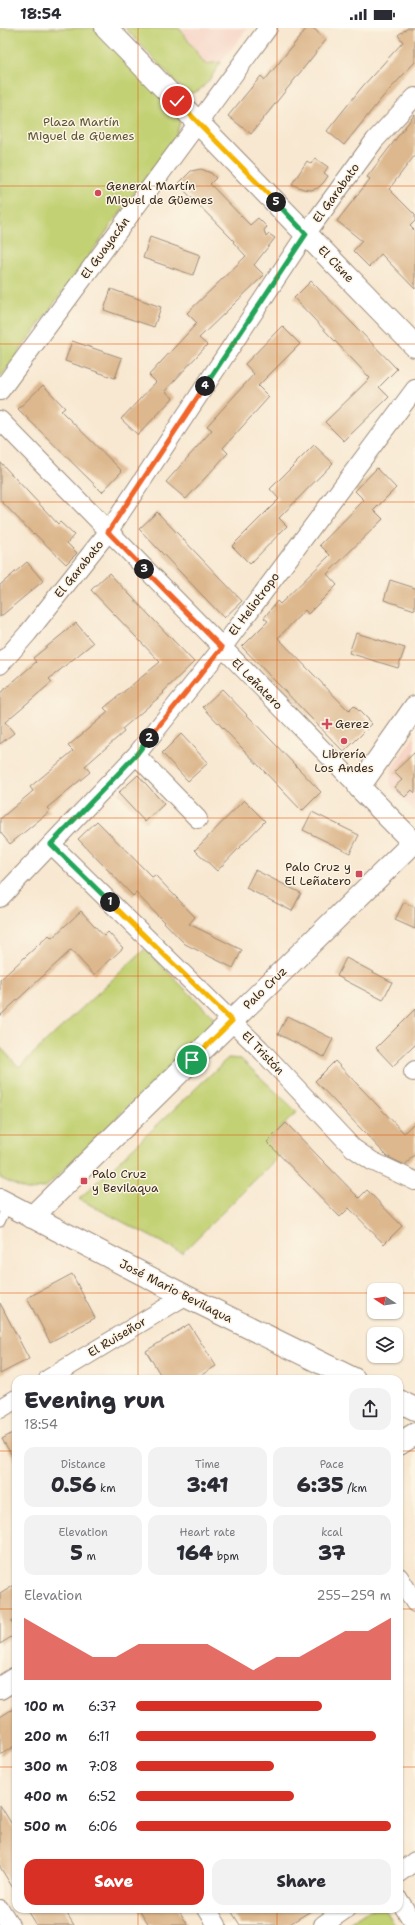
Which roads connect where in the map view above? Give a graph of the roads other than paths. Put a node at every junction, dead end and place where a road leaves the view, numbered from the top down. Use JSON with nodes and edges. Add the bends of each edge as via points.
{"nodes":[{"id":1,"x":106,"y":28,"type":"edge"},
{"id":2,"x":268,"y":28,"type":"edge"},
{"id":3,"x":415,"y":97,"type":"edge"},
{"id":4,"x":198,"y":122,"type":"junction"},
{"id":5,"x":306,"y":234,"type":"junction"},
{"id":6,"x":415,"y":346,"type":"edge"},
{"id":7,"x":415,"y":389,"type":"edge"},
{"id":8,"x":0,"y":391,"type":"edge"},
{"id":9,"x":0,"y":420,"type":"edge"},
{"id":10,"x":108,"y":532,"type":"junction"},
{"id":11,"x":222,"y":648,"type":"junction"},
{"id":12,"x":0,"y":665,"type":"edge"},
{"id":13,"x":415,"y":707,"type":"edge"},
{"id":14,"x":136,"y":755,"type":"junction"},
{"id":15,"x":359,"y":787,"type":"junction"},
{"id":16,"x":198,"y":819,"type":"dead end"},
{"id":17,"x":51,"y":844,"type":"junction"},
{"id":18,"x":414,"y":844,"type":"edge"},
{"id":19,"x":0,"y":898,"type":"edge"},
{"id":20,"x":232,"y":1021,"type":"junction"},
{"id":21,"x":415,"y":1180,"type":"edge"},
{"id":22,"x":3,"y":1209,"type":"edge"},
{"id":23,"x":32,"y":1217,"type":"junction"},
{"id":24,"x":185,"y":1296,"type":"junction"},
{"id":25,"x":55,"y":1375,"type":"edge"},
{"id":26,"x":346,"y":1375,"type":"edge"},
{"id":27,"x":12,"y":1401,"type":"edge"},
{"id":28,"x":403,"y":1404,"type":"edge"},
{"id":29,"x":0,"y":1408,"type":"edge"},
{"id":30,"x":415,"y":1409,"type":"edge"},
{"id":31,"x":415,"y":1434,"type":"edge"},
{"id":32,"x":403,"y":1442,"type":"edge"},
{"id":33,"x":403,"y":1584,"type":"edge"},
{"id":34,"x":415,"y":1603,"type":"edge"},
{"id":35,"x":12,"y":1680,"type":"edge"},
{"id":36,"x":0,"y":1688,"type":"edge"},
{"id":37,"x":415,"y":1861,"type":"edge"},
{"id":38,"x":403,"y":1870,"type":"edge"},
{"id":39,"x":403,"y":1906,"type":"edge"},
{"id":40,"x":0,"y":1909,"type":"edge"},
{"id":41,"x":210,"y":1913,"type":"edge"},
{"id":42,"x":340,"y":1913,"type":"edge"},
{"id":43,"x":10,"y":1925,"type":"edge"},
{"id":44,"x":218,"y":1925,"type":"edge"},
{"id":45,"x":322,"y":1925,"type":"edge"},
{"id":46,"x":415,"y":1925,"type":"edge"}],
"edges":[{"from":1,"to":4,"type":"street","name":"El Cisne"},
{"from":2,"to":4,"type":"street","name":"El Guayacán"},
{"from":3,"to":5,"type":"street","name":"El Garabato","via":[[375,140]]},
{"from":4,"to":5,"type":"street","name":"El Cisne"},
{"from":4,"to":8,"type":"street","name":"El Guayacán"},
{"from":5,"to":6,"type":"street","name":"El Cisne"},
{"from":5,"to":10,"type":"street","name":"El Garabato"},
{"from":7,"to":11,"type":"street","name":"El Heliotropo"},
{"from":9,"to":10,"type":"street","name":"El Leñatero"},
{"from":10,"to":11,"type":"street","name":"El Leñatero"},
{"from":10,"to":12,"type":"street","name":"El Garabato"},
{"from":11,"to":14,"type":"street","name":"El Heliotropo"},
{"from":11,"to":15,"type":"street","name":"El Leñatero"},
{"from":13,"to":15,"type":"street"},
{"from":14,"to":16,"type":"street"},
{"from":14,"to":17,"type":"street","name":"El Heliotropo"},
{"from":15,"to":18,"type":"street","name":"El Leñatero"},
{"from":17,"to":19,"type":"street","name":"El Heliotropo"},
{"from":17,"to":20,"type":"street","name":"El Tristón"},
{"from":18,"to":20,"type":"street","name":"Palo Cruz"},
{"from":20,"to":21,"type":"street","name":"El Tristón","via":[[353,1148],[372,1161]]},
{"from":20,"to":23,"type":"street","name":"Palo Cruz"},
{"from":22,"to":23,"type":"street","name":"José Mario Bevilaqua"},
{"from":23,"to":24,"type":"street","name":"José Mario Bevilaqua"},
{"from":24,"to":25,"type":"street","name":"El Ruiseñor"},
{"from":24,"to":26,"type":"street","name":"José Mario Bevilaqua"},
{"from":27,"to":29,"type":"street"},
{"from":28,"to":30,"type":"street"},
{"from":31,"to":32,"type":"street"},
{"from":33,"to":34,"type":"street"},
{"from":35,"to":36,"type":"street"},
{"from":37,"to":38,"type":"street"},
{"from":39,"to":46,"type":"street"},
{"from":40,"to":43,"type":"street"},
{"from":41,"to":44,"type":"street"},
{"from":42,"to":45,"type":"street"}]}
